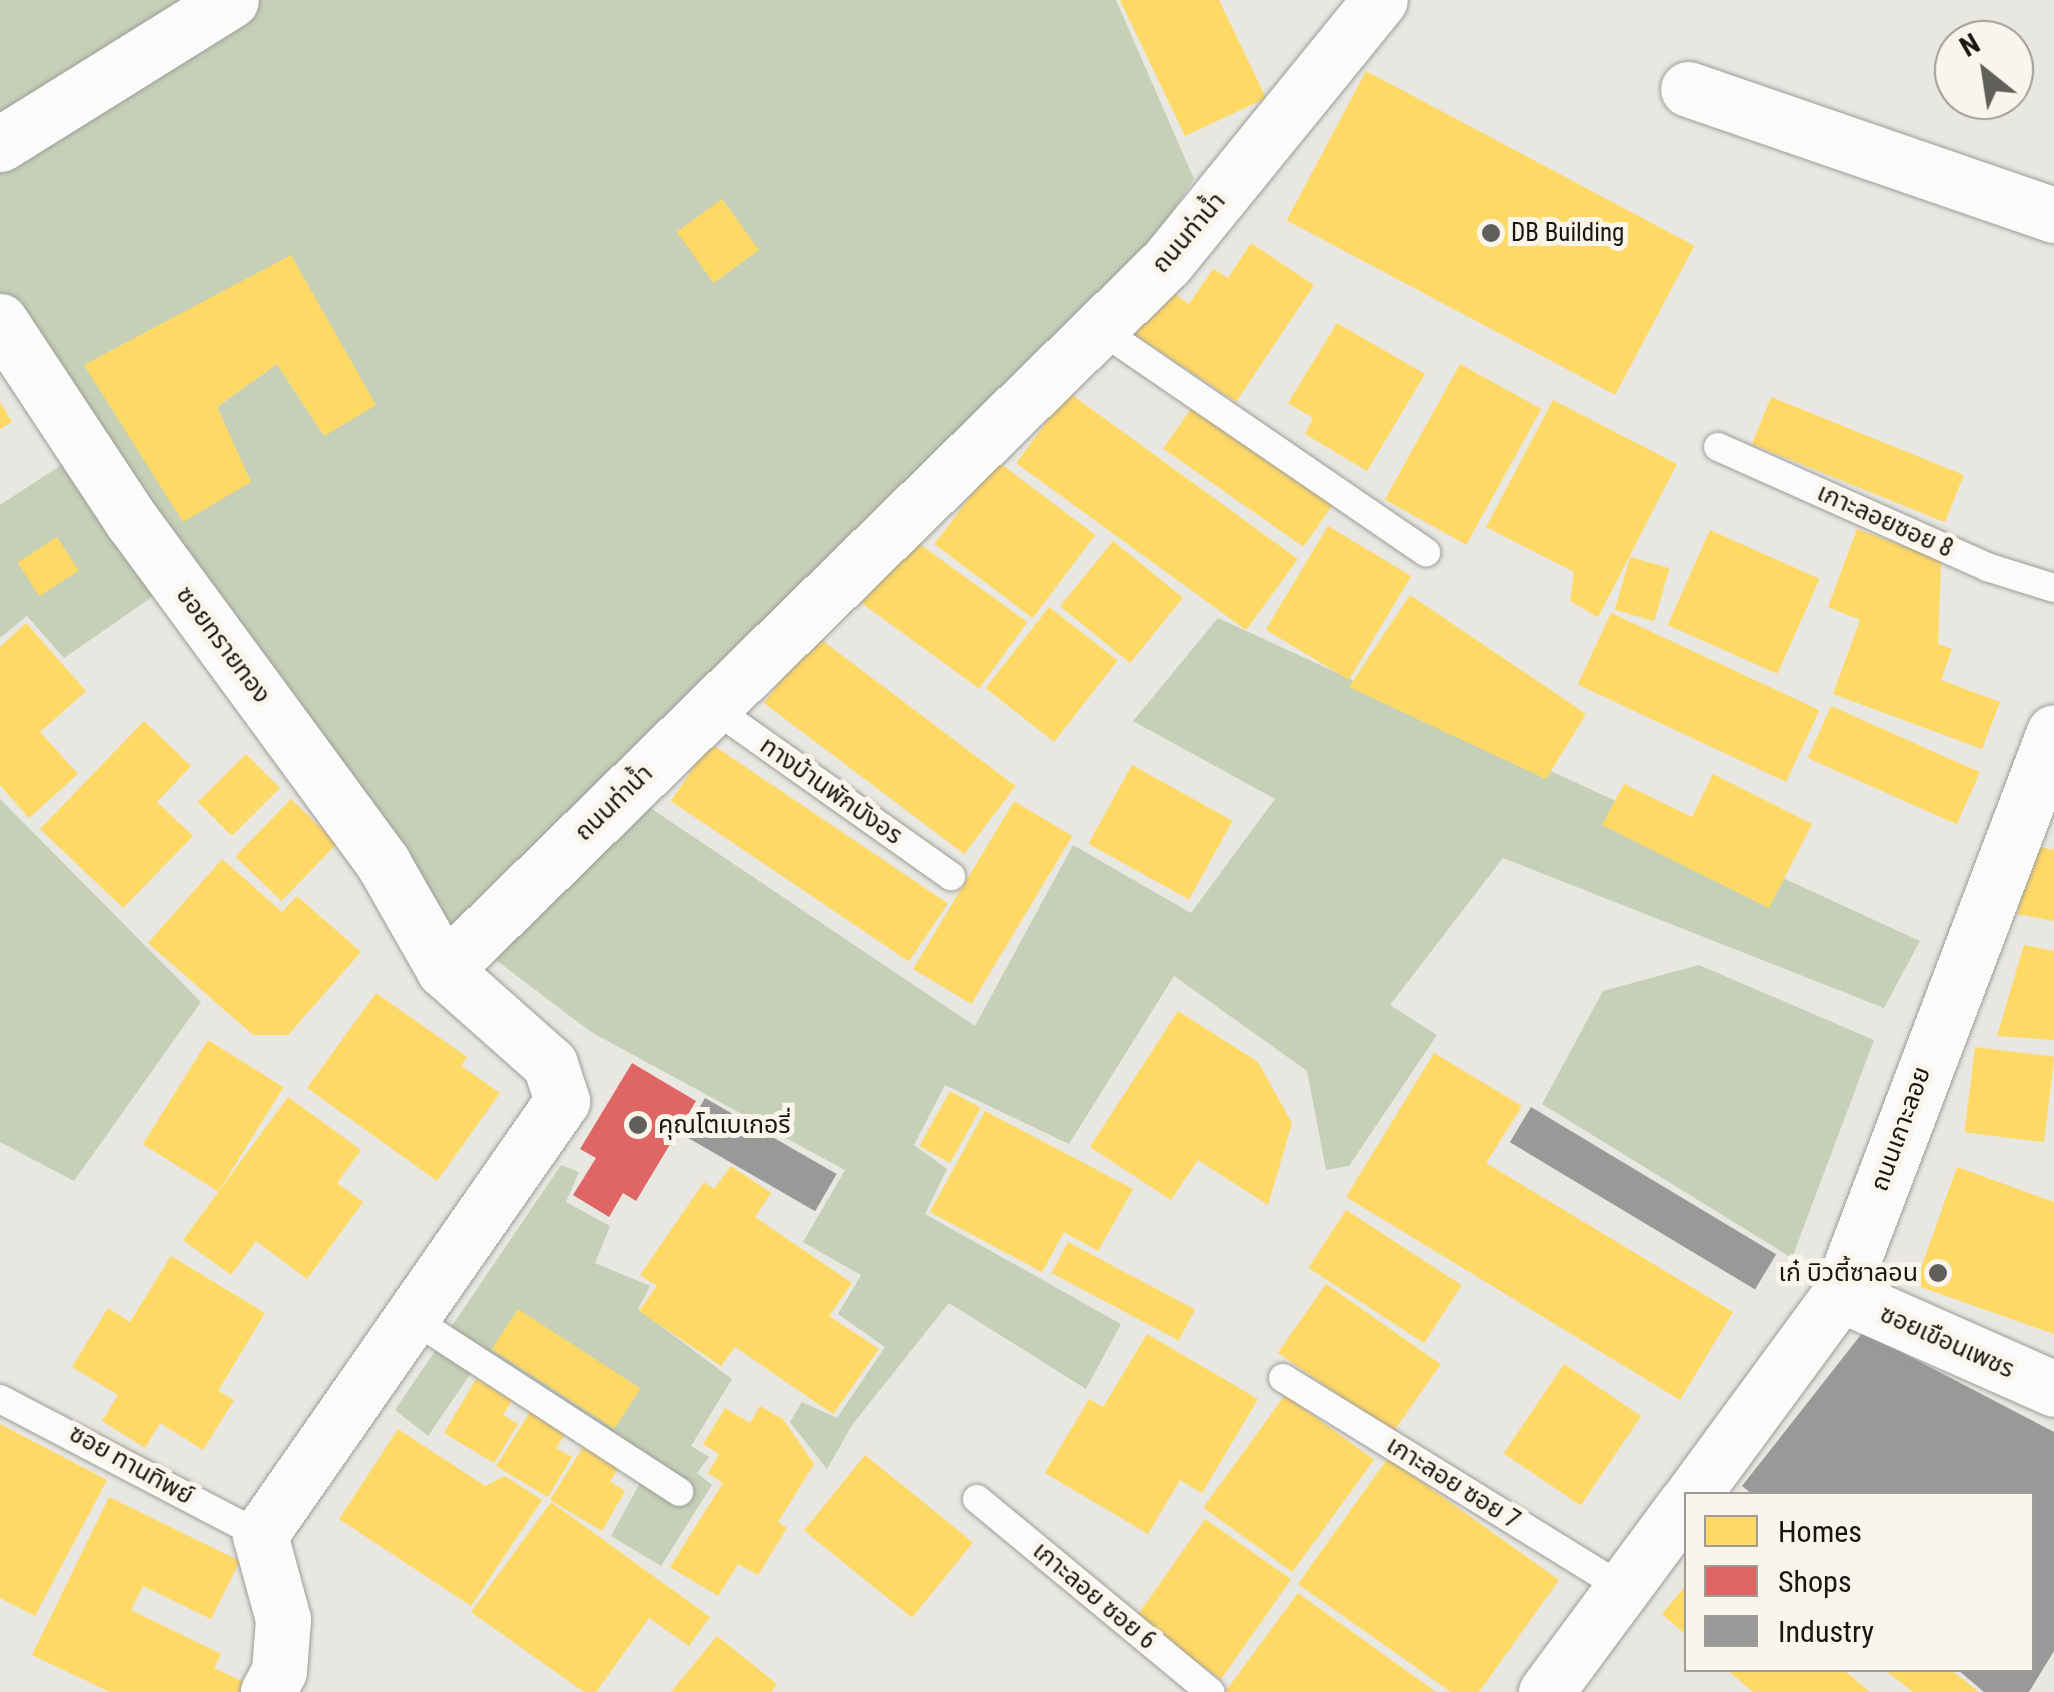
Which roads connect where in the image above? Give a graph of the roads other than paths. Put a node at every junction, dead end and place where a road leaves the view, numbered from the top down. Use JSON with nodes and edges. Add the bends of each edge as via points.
{"nodes":[{"id":1,"x":231,"y":0,"type":"edge"},
{"id":2,"x":1380,"y":0,"type":"edge"},
{"id":3,"x":1688,"y":89,"type":"dead end"},
{"id":4,"x":0,"y":144,"type":"edge"},
{"id":5,"x":2054,"y":214,"type":"edge"},
{"id":6,"x":0,"y":321,"type":"edge"},
{"id":7,"x":1096,"y":327,"type":"junction"},
{"id":8,"x":1718,"y":447,"type":"dead end"},
{"id":9,"x":1426,"y":552,"type":"dead end"},
{"id":10,"x":2054,"y":588,"type":"edge"},
{"id":11,"x":712,"y":706,"type":"junction"},
{"id":12,"x":2054,"y":732,"type":"edge"},
{"id":13,"x":951,"y":876,"type":"dead end"},
{"id":14,"x":444,"y":970,"type":"junction"},
{"id":15,"x":1840,"y":1294,"type":"junction"},
{"id":16,"x":410,"y":1316,"type":"junction"},
{"id":17,"x":1283,"y":1378,"type":"dead end"},
{"id":18,"x":2054,"y":1390,"type":"edge"},
{"id":19,"x":0,"y":1398,"type":"edge"},
{"id":20,"x":679,"y":1492,"type":"dead end"},
{"id":21,"x":1694,"y":1492,"type":"edge"},
{"id":22,"x":977,"y":1499,"type":"dead end"},
{"id":23,"x":1684,"y":1507,"type":"edge"},
{"id":24,"x":260,"y":1536,"type":"junction"},
{"id":25,"x":1623,"y":1588,"type":"junction"},
{"id":26,"x":268,"y":1692,"type":"edge"},
{"id":27,"x":1210,"y":1692,"type":"edge"},
{"id":28,"x":1546,"y":1692,"type":"edge"}],
"edges":[{"from":1,"to":4,"type":"street"},
{"from":2,"to":7,"type":"street","name":"ถนนท่าน้ำ","via":[[1166,262]]},
{"from":3,"to":5,"type":"street"},
{"from":6,"to":14,"type":"street","name":"ซอยทรายทอง","via":[[132,521],[383,863]]},
{"from":7,"to":9,"type":"lane"},
{"from":7,"to":11,"type":"street","name":"ถนนท่าน้ำ"},
{"from":8,"to":10,"type":"lane","name":"เกาะลอยซอย 8","via":[[1987,567]]},
{"from":11,"to":13,"type":"lane","name":"ทางบ้านพักบังอร"},
{"from":11,"to":14,"type":"street","name":"ถนนท่าน้ำ"},
{"from":12,"to":15,"type":"street","name":"ถนนเกาะลอย"},
{"from":14,"to":16,"type":"street","via":[[550,1064],[562,1101]]},
{"from":15,"to":18,"type":"street","name":"ซอยเขือนเพชร"},
{"from":15,"to":21,"type":"street","name":"ถนนเกาะลอย"},
{"from":16,"to":20,"type":"lane"},
{"from":16,"to":24,"type":"street"},
{"from":17,"to":25,"type":"lane","name":"เกาะลอย ซอย 7"},
{"from":19,"to":24,"type":"lane","name":"ซอย ทานทิพย์"},
{"from":22,"to":27,"type":"lane","name":"เกาะลอย ซอย 6"},
{"from":23,"to":25,"type":"street"},
{"from":24,"to":26,"type":"street","via":[[283,1619],[279,1671]]},
{"from":25,"to":28,"type":"street"}]}
